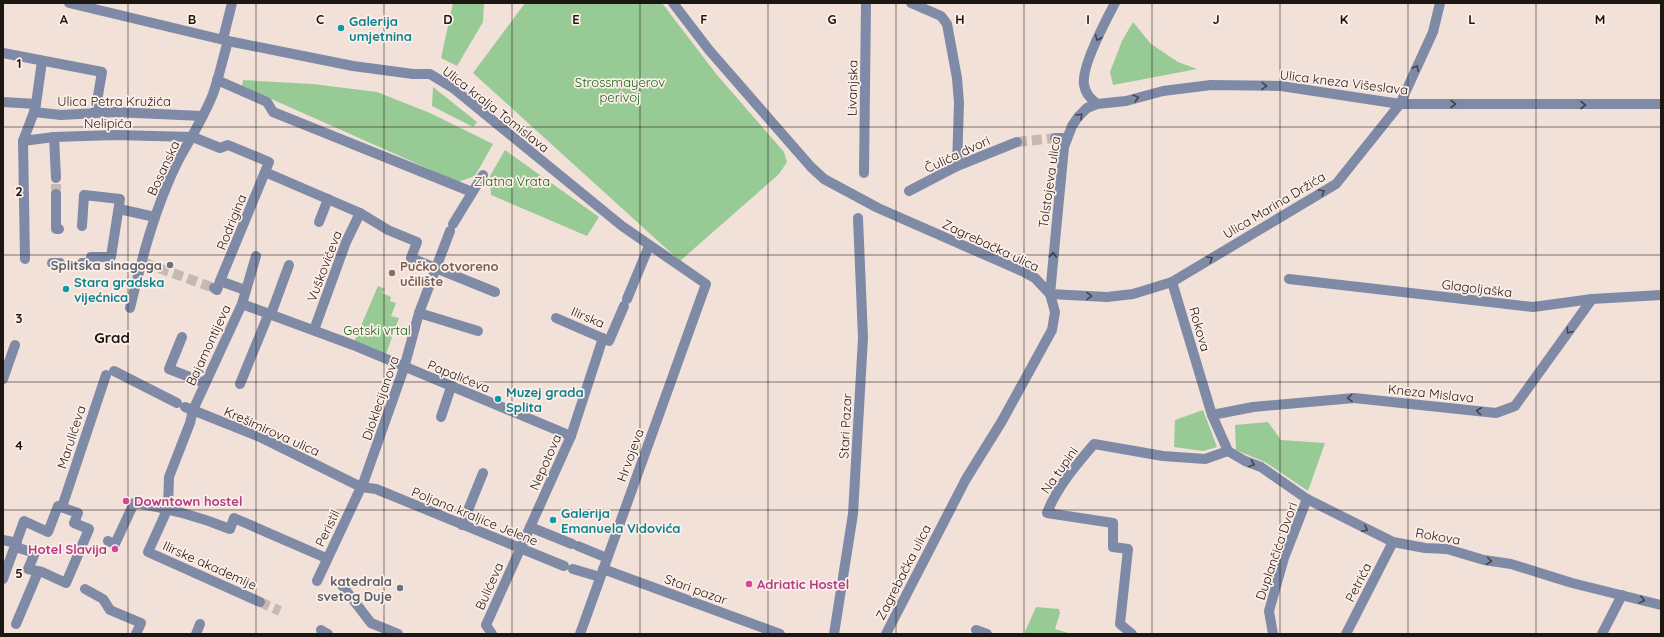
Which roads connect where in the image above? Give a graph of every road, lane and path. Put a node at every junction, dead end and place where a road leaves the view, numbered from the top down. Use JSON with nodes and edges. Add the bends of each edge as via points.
{"nodes":[{"id":1,"x":69,"y":3,"type":"edge"},
{"id":2,"x":232,"y":3,"type":"edge"},
{"id":3,"x":673,"y":3,"type":"edge"},
{"id":4,"x":866,"y":3,"type":"edge"},
{"id":5,"x":911,"y":3,"type":"edge"},
{"id":6,"x":1115,"y":3,"type":"edge"},
{"id":7,"x":1440,"y":3,"type":"edge"},
{"id":8,"x":226,"y":40,"type":"junction"},
{"id":9,"x":3,"y":53,"type":"edge"},
{"id":10,"x":42,"y":61,"type":"junction"},
{"id":11,"x":217,"y":80,"type":"junction"},
{"id":12,"x":3,"y":102,"type":"edge"},
{"id":13,"x":1097,"y":104,"type":"junction"},
{"id":14,"x":1400,"y":104,"type":"junction"},
{"id":15,"x":1661,"y":104,"type":"edge"},
{"id":16,"x":35,"y":108,"type":"junction"},
{"id":17,"x":95,"y":113,"type":"junction"},
{"id":18,"x":202,"y":116,"type":"junction"},
{"id":19,"x":54,"y":137,"type":"junction"},
{"id":20,"x":193,"y":137,"type":"junction"},
{"id":21,"x":1055,"y":138,"type":"tunnel mouth"},
{"id":22,"x":1067,"y":138,"type":"junction"},
{"id":23,"x":23,"y":141,"type":"junction"},
{"id":24,"x":1017,"y":142,"type":"tunnel mouth"},
{"id":25,"x":957,"y":166,"type":"junction"},
{"id":26,"x":265,"y":172,"type":"junction"},
{"id":27,"x":864,"y":173,"type":"dead end"},
{"id":28,"x":483,"y":175,"type":"dead end"},
{"id":29,"x":56,"y":178,"type":"tunnel mouth"},
{"id":30,"x":472,"y":192,"type":"junction"},
{"id":31,"x":909,"y":192,"type":"dead end"},
{"id":32,"x":56,"y":194,"type":"tunnel mouth"},
{"id":33,"x":328,"y":199,"type":"junction"},
{"id":34,"x":119,"y":209,"type":"junction"},
{"id":35,"x":360,"y":213,"type":"junction"},
{"id":36,"x":155,"y":217,"type":"junction"},
{"id":37,"x":858,"y":218,"type":"dead end"},
{"id":38,"x":319,"y":222,"type":"dead end"},
{"id":39,"x":82,"y":226,"type":"dead end"},
{"id":40,"x":59,"y":229,"type":"dead end"},
{"id":41,"x":649,"y":246,"type":"junction"},
{"id":42,"x":256,"y":256,"type":"dead end"},
{"id":43,"x":25,"y":259,"type":"dead end"},
{"id":44,"x":82,"y":263,"type":"dead end"},
{"id":45,"x":289,"y":265,"type":"dead end"},
{"id":46,"x":434,"y":268,"type":"junction"},
{"id":47,"x":1289,"y":279,"type":"dead end"},
{"id":48,"x":1172,"y":282,"type":"junction"},
{"id":49,"x":706,"y":284,"type":"joint"},
{"id":50,"x":245,"y":290,"type":"junction"},
{"id":51,"x":495,"y":292,"type":"dead end"},
{"id":52,"x":1050,"y":294,"type":"junction"},
{"id":53,"x":1661,"y":295,"type":"edge"},
{"id":54,"x":1592,"y":299,"type":"junction"},
{"id":55,"x":242,"y":304,"type":"junction"},
{"id":56,"x":130,"y":308,"type":"dead end"},
{"id":57,"x":419,"y":313,"type":"junction"},
{"id":58,"x":270,"y":314,"type":"junction"},
{"id":59,"x":556,"y":318,"type":"dead end"},
{"id":60,"x":314,"y":330,"type":"junction"},
{"id":61,"x":478,"y":332,"type":"dead end"},
{"id":62,"x":182,"y":337,"type":"dead end"},
{"id":63,"x":606,"y":340,"type":"junction"},
{"id":64,"x":15,"y":345,"type":"dead end"},
{"id":65,"x":404,"y":368,"type":"junction"},
{"id":66,"x":110,"y":373,"type":"joint"},
{"id":67,"x":3,"y":379,"type":"edge"},
{"id":68,"x":205,"y":382,"type":"junction"},
{"id":69,"x":240,"y":384,"type":"dead end"},
{"id":70,"x":451,"y":387,"type":"junction"},
{"id":71,"x":185,"y":407,"type":"junction"},
{"id":72,"x":1212,"y":415,"type":"junction"},
{"id":73,"x":441,"y":417,"type":"dead end"},
{"id":74,"x":571,"y":436,"type":"junction"},
{"id":75,"x":1228,"y":451,"type":"junction"},
{"id":76,"x":483,"y":473,"type":"dead end"},
{"id":77,"x":363,"y":484,"type":"junction"},
{"id":78,"x":1306,"y":499,"type":"junction"},
{"id":79,"x":62,"y":507,"type":"junction"},
{"id":80,"x":168,"y":508,"type":"junction"},
{"id":81,"x":462,"y":525,"type":"junction"},
{"id":82,"x":530,"y":527,"type":"junction"},
{"id":83,"x":3,"y":540,"type":"edge"},
{"id":84,"x":108,"y":541,"type":"dead end"},
{"id":85,"x":1393,"y":542,"type":"junction"},
{"id":86,"x":16,"y":545,"type":"junction"},
{"id":87,"x":520,"y":548,"type":"junction"},
{"id":88,"x":326,"y":558,"type":"junction"},
{"id":89,"x":607,"y":558,"type":"junction"},
{"id":90,"x":38,"y":572,"type":"junction"},
{"id":91,"x":602,"y":573,"type":"junction"},
{"id":92,"x":3,"y":579,"type":"edge"},
{"id":93,"x":316,"y":581,"type":"dead end"},
{"id":94,"x":341,"y":584,"type":"dead end"},
{"id":95,"x":85,"y":589,"type":"dead end"},
{"id":96,"x":1622,"y":595,"type":"junction"},
{"id":97,"x":260,"y":602,"type":"tunnel mouth"},
{"id":98,"x":1661,"y":604,"type":"edge"},
{"id":99,"x":16,"y":624,"type":"dead end"},
{"id":100,"x":976,"y":630,"type":"dead end"},
{"id":101,"x":764,"y":631,"type":"edge"},
{"id":102,"x":136,"y":634,"type":"edge"},
{"id":103,"x":398,"y":634,"type":"edge"},
{"id":104,"x":492,"y":634,"type":"edge"},
{"id":105,"x":580,"y":634,"type":"edge"},
{"id":106,"x":780,"y":634,"type":"edge"},
{"id":107,"x":834,"y":634,"type":"edge"},
{"id":108,"x":886,"y":634,"type":"edge"},
{"id":109,"x":987,"y":634,"type":"edge"},
{"id":110,"x":1132,"y":634,"type":"edge"},
{"id":111,"x":1274,"y":634,"type":"edge"},
{"id":112,"x":1346,"y":634,"type":"edge"},
{"id":113,"x":1602,"y":634,"type":"edge"}],
"edges":[{"from":1,"to":8,"type":"street","name":"Ulica kralja Tomislava"},
{"from":2,"to":8,"type":"street","name":"Bosanska"},
{"from":3,"to":52,"type":"street","name":"Zagrebačka ulica","via":[[714,55],[824,179],[878,208],[1024,272],[1035,278]]},
{"from":4,"to":27,"type":"street","name":"Livanjska"},
{"from":5,"to":25,"type":"street","via":[[940,16],[947,24],[959,104]]},
{"from":6,"to":13,"type":"street","one_way":true,"via":[[1084,72],[1083,83],[1087,94]]},
{"from":14,"to":7,"type":"street","name":"Ulica Marina Držića","one_way":true,"via":[[1432,32]]},
{"from":8,"to":11,"type":"street","name":"Bosanska"},
{"from":8,"to":41,"type":"street","name":"Ulica kralja Tomislava","via":[[352,66],[430,74],[453,88],[508,135]]},
{"from":9,"to":10,"type":"street"},
{"from":10,"to":16,"type":"street"},
{"from":10,"to":17,"type":"street","via":[[102,72]]},
{"from":11,"to":18,"type":"street","name":"Bosanska"},
{"from":11,"to":30,"type":"street","via":[[267,102],[273,112]]},
{"from":12,"to":16,"type":"street","name":"Ulica Petra Kružića"},
{"from":13,"to":14,"type":"street","name":"Ulica kneza Višeslava","one_way":true,"via":[[1126,101],[1188,87],[1246,85],[1281,86]]},
{"from":22,"to":13,"type":"street","name":"Tolstojeva ulica","one_way":true,"via":[[1078,117],[1087,108]]},
{"from":14,"to":15,"type":"street","name":"Ulica kneza Višeslava","one_way":true},
{"from":48,"to":14,"type":"street","name":"Ulica Marina Držića","one_way":true,"via":[[1336,184]]},
{"from":16,"to":17,"type":"street","name":"Ulica Petra Kružića","via":[[61,115]]},
{"from":16,"to":23,"type":"street"},
{"from":17,"to":18,"type":"street","name":"Ulica Petra Kružića"},
{"from":18,"to":20,"type":"street","name":"Bosanska"},
{"from":19,"to":20,"type":"street","name":"Nelipića"},
{"from":19,"to":23,"type":"street","name":"Nelipića"},
{"from":19,"to":29,"type":"street"},
{"from":20,"to":26,"type":"street","via":[[220,148],[228,145],[269,162]]},
{"from":20,"to":36,"type":"street","name":"Bosanska","via":[[178,161]]},
{"from":21,"to":22,"type":"street"},
{"from":52,"to":22,"type":"street","name":"Tolstojeva ulica","one_way":true},
{"from":23,"to":43,"type":"street"},
{"from":24,"to":25,"type":"street","name":"Čulića dvori"},
{"from":25,"to":31,"type":"street","name":"Čulića dvori"},
{"from":26,"to":33,"type":"street"},
{"from":26,"to":50,"type":"street","name":"Rodrigina","via":[[217,285]]},
{"from":28,"to":30,"type":"street","name":"Dioklecijanova"},
{"from":30,"to":46,"type":"street","name":"Dioklecijanova","via":[[451,227]]},
{"from":32,"to":40,"type":"street","via":[[56,229]]},
{"from":33,"to":35,"type":"street"},
{"from":33,"to":38,"type":"street"},
{"from":34,"to":36,"type":"street"},
{"from":34,"to":39,"type":"street","via":[[120,198],[84,195]]},
{"from":34,"to":44,"type":"street","via":[[111,257],[90,257],[90,263]]},
{"from":35,"to":46,"type":"street","via":[[388,230],[417,242],[411,258]]},
{"from":35,"to":60,"type":"street","name":"Vuškovićeva","via":[[346,242]]},
{"from":36,"to":56,"type":"street","name":"Bosanska"},
{"from":37,"to":107,"type":"street","name":"Stari Pazar","via":[[863,338],[853,514]]},
{"from":41,"to":49,"type":"street","name":"Ulica kralja Tomislava"},
{"from":41,"to":63,"type":"street","name":"Nepotova","via":[[626,302]]},
{"from":42,"to":50,"type":"street","name":"Bajamontijeva"},
{"from":45,"to":58,"type":"street"},
{"from":46,"to":51,"type":"street"},
{"from":46,"to":57,"type":"street","name":"Dioklecijanova"},
{"from":47,"to":54,"type":"street","name":"Glagoljaška","via":[[1533,307]]},
{"from":52,"to":48,"type":"street","name":"Ulica Marina Držića","one_way":true,"via":[[1107,297],[1133,294]]},
{"from":48,"to":72,"type":"street","name":"Rokova"},
{"from":49,"to":89,"type":"street","name":"Hrvojeva"},
{"from":50,"to":55,"type":"street","name":"Bajamontijeva"},
{"from":52,"to":108,"type":"street","name":"Zagrebačka ulica","via":[[1055,312],[1052,330],[1002,421],[968,475]]},
{"from":53,"to":54,"type":"street","name":"Glagoljaška"},
{"from":54,"to":72,"type":"street","name":"Kneza Mislava","one_way":true,"via":[[1515,406],[1496,413],[1354,398],[1253,407]]},
{"from":55,"to":58,"type":"street","name":"Papalićeva"},
{"from":55,"to":68,"type":"street","name":"Bajamontijeva"},
{"from":57,"to":61,"type":"street"},
{"from":57,"to":65,"type":"street","name":"Dioklecijanova"},
{"from":58,"to":60,"type":"street","name":"Papalićeva"},
{"from":58,"to":69,"type":"street"},
{"from":59,"to":63,"type":"street","name":"Ilirska"},
{"from":60,"to":65,"type":"street","name":"Papalićeva"},
{"from":62,"to":68,"type":"street","via":[[169,369]]},
{"from":63,"to":74,"type":"street","name":"Nepotova"},
{"from":64,"to":67,"type":"street"},
{"from":65,"to":70,"type":"street","name":"Papalićeva"},
{"from":65,"to":77,"type":"street","name":"Dioklecijanova"},
{"from":66,"to":71,"type":"street","name":"Krešimirova ulica"},
{"from":66,"to":79,"type":"street","name":"Marulićeva"},
{"from":68,"to":71,"type":"street","name":"Bajamontijeva"},
{"from":70,"to":73,"type":"street"},
{"from":70,"to":74,"type":"street","name":"Papalićeva"},
{"from":71,"to":77,"type":"street","name":"Krešimirova ulica","via":[[260,437],[340,476]]},
{"from":71,"to":80,"type":"street","name":"Bajamontijeva","via":[[190,423],[169,477]]},
{"from":72,"to":75,"type":"street","name":"Rokova"},
{"from":74,"to":82,"type":"street","name":"Nepotova"},
{"from":75,"to":78,"type":"street","name":"Rokova","one_way":true,"via":[[1261,467]]},
{"from":75,"to":110,"type":"street","name":"Na tupini","via":[[1205,459],[1163,456],[1094,444],[1071,471],[1052,500],[1047,513],[1113,524],[1112,547],[1128,548],[1120,624]]},
{"from":76,"to":81,"type":"street"},
{"from":77,"to":81,"type":"street","name":"Poljana kraljice Jelene"},
{"from":77,"to":88,"type":"street","name":"Peristil"},
{"from":78,"to":85,"type":"street","name":"Rokova","one_way":true},
{"from":78,"to":111,"type":"street","name":"Duplančića Dvori","via":[[1284,558],[1269,611]]},
{"from":79,"to":86,"type":"street","name":"Marulićeva","via":[[58,506],[48,532],[24,521]]},
{"from":79,"to":90,"type":"street","via":[[78,513],[74,523],[89,529],[66,583]]},
{"from":80,"to":84,"type":"street","via":[[134,503],[115,544]]},
{"from":80,"to":88,"type":"street","via":[[230,529],[234,518]]},
{"from":80,"to":97,"type":"street","name":"Ilirske akademije","via":[[148,552]]},
{"from":81,"to":87,"type":"street","name":"Poljana kraljice Jelene"},
{"from":82,"to":87,"type":"street","name":"Nepotova"},
{"from":82,"to":89,"type":"street","name":"Poljana kraljice Jelene"},
{"from":83,"to":86,"type":"street"},
{"from":85,"to":96,"type":"street","name":"Rokova","one_way":true,"via":[[1425,548],[1448,548],[1484,560],[1511,564]]},
{"from":85,"to":112,"type":"street","name":"Petrića"},
{"from":86,"to":90,"type":"street","via":[[35,553],[28,569]]},
{"from":86,"to":92,"type":"street"},
{"from":87,"to":91,"type":"street","name":"Poljana kraljice Jelene","via":[[568,568]]},
{"from":87,"to":104,"type":"street","name":"Bulićeva","via":[[486,625]]},
{"from":88,"to":93,"type":"street","name":"Peristil"},
{"from":89,"to":91,"type":"street","name":"Hrvojeva"},
{"from":90,"to":99,"type":"street"},
{"from":91,"to":101,"type":"street","name":"Stari pazar"},
{"from":91,"to":105,"type":"street","name":"Hrvojeva"},
{"from":94,"to":103,"type":"street","via":[[370,623]]},
{"from":95,"to":102,"type":"street","via":[[103,599],[110,610],[141,623]]},
{"from":96,"to":98,"type":"street","name":"Rokova","one_way":true},
{"from":96,"to":113,"type":"street"},
{"from":100,"to":109,"type":"street"},
{"from":101,"to":106,"type":"street","name":"Stari pazar"}]}
